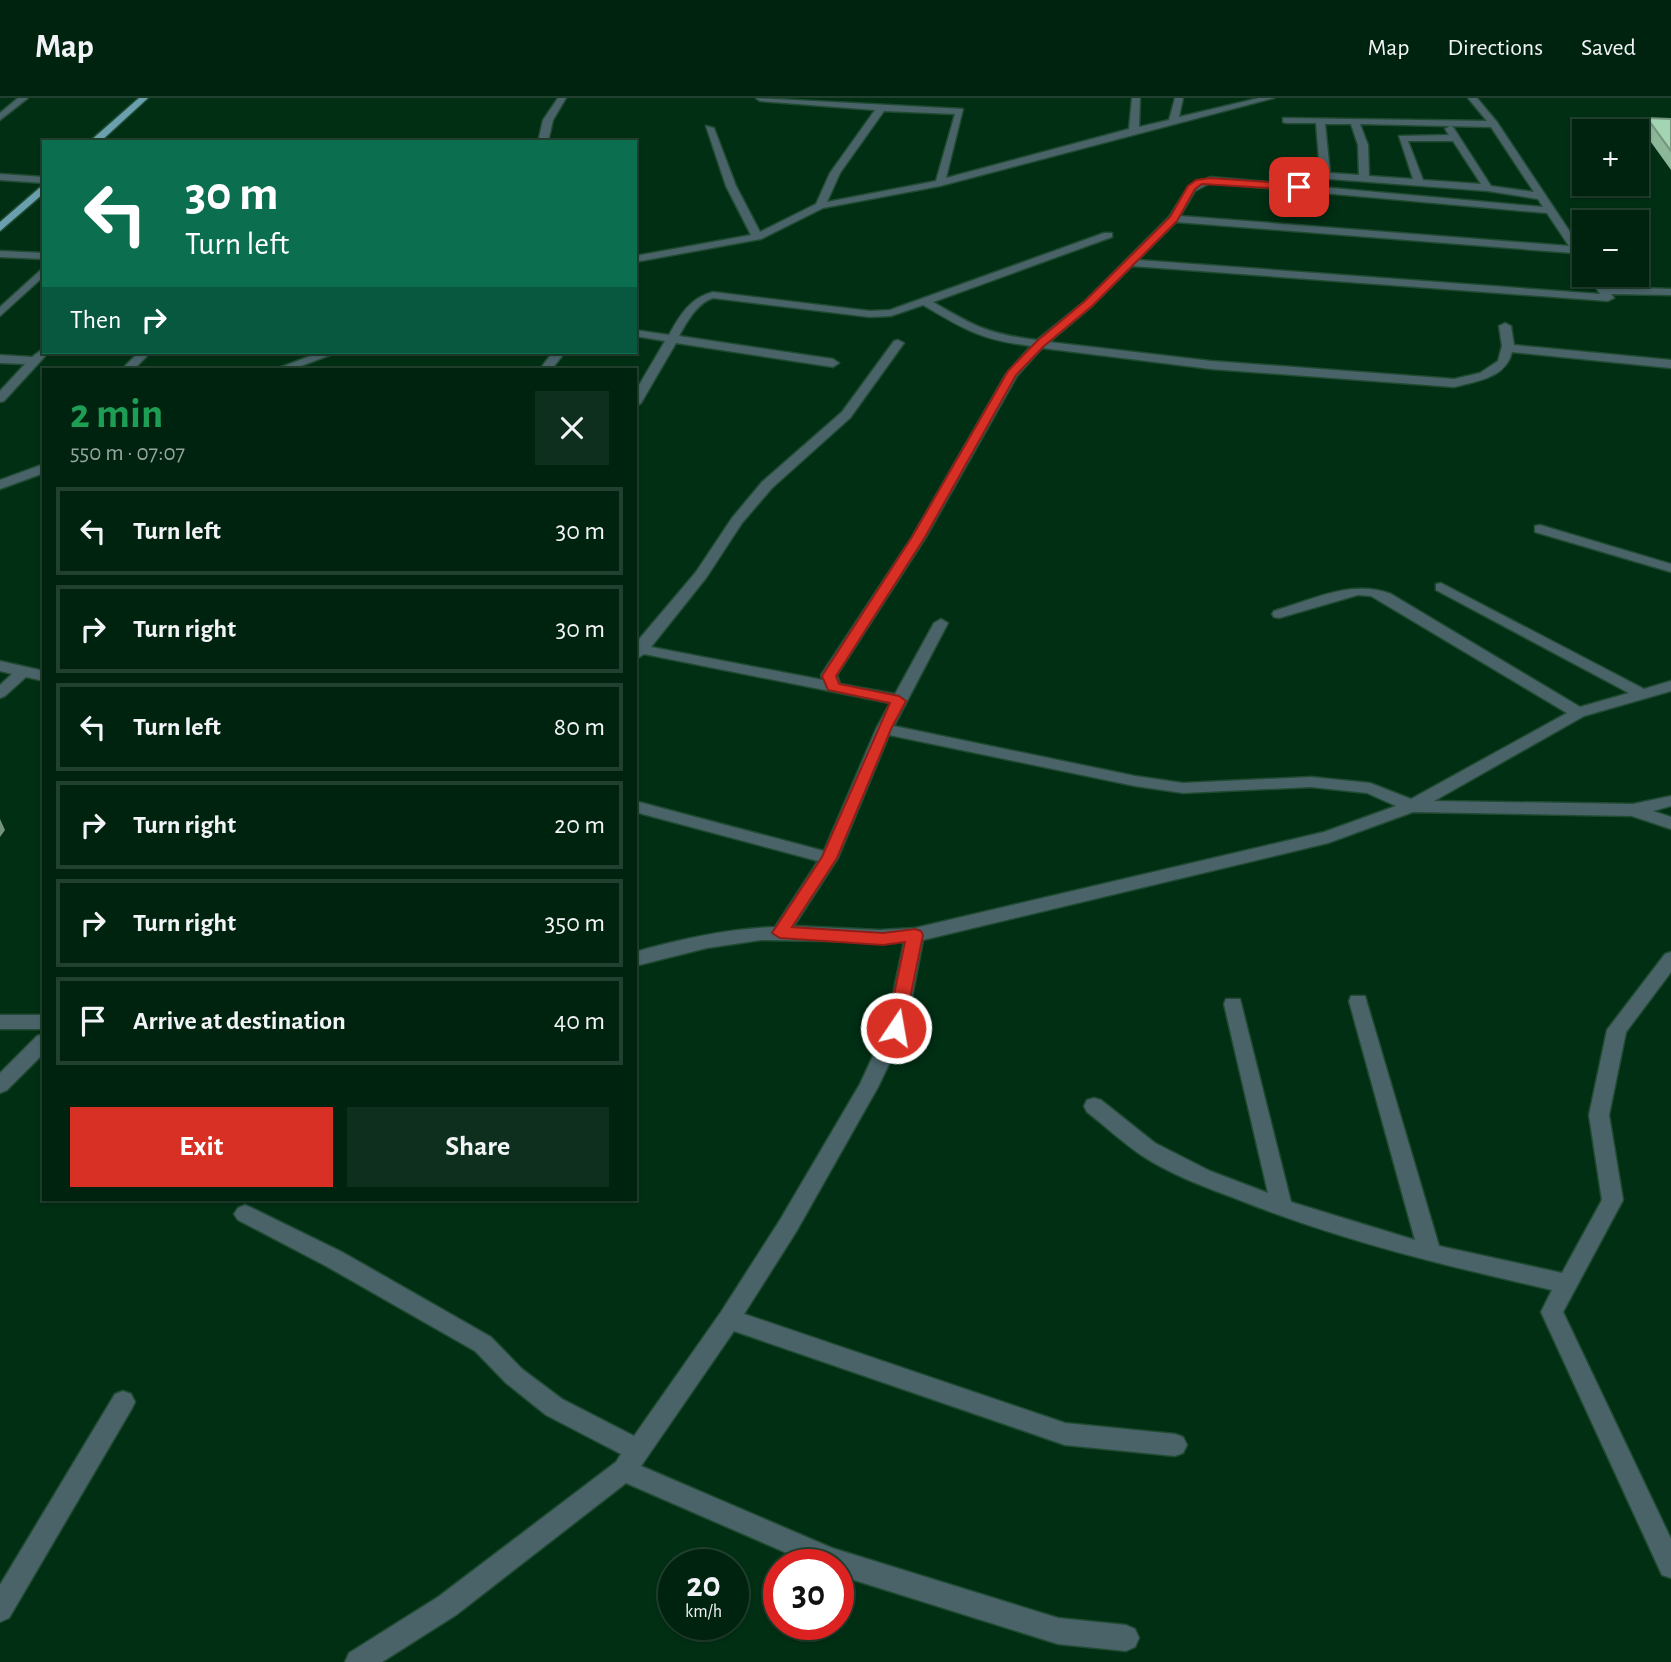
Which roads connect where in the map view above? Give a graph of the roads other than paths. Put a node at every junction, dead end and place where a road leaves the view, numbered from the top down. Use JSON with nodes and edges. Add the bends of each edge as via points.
{"nodes":[{"id":1,"x":23,"y":98,"type":"edge"},
{"id":2,"x":144,"y":98,"type":"edge"},
{"id":3,"x":562,"y":98,"type":"edge"},
{"id":4,"x":760,"y":98,"type":"edge"},
{"id":5,"x":1136,"y":98,"type":"edge"},
{"id":6,"x":1179,"y":98,"type":"edge"},
{"id":7,"x":1270,"y":98,"type":"edge"},
{"id":8,"x":1472,"y":98,"type":"edge"},
{"id":9,"x":881,"y":108,"type":"junction"},
{"id":10,"x":0,"y":117,"type":"edge"},
{"id":11,"x":1286,"y":120,"type":"dead end"},
{"id":12,"x":1173,"y":122,"type":"junction"},
{"id":13,"x":1320,"y":122,"type":"junction"},
{"id":14,"x":1354,"y":123,"type":"junction"},
{"id":15,"x":1446,"y":123,"type":"junction"},
{"id":16,"x":1494,"y":124,"type":"junction"},
{"id":17,"x":709,"y":128,"type":"dead end"},
{"id":18,"x":1134,"y":131,"type":"junction"},
{"id":19,"x":1456,"y":138,"type":"junction"},
{"id":20,"x":96,"y":140,"type":"edge"},
{"id":21,"x":543,"y":140,"type":"edge"},
{"id":22,"x":1291,"y":173,"type":"dead end"},
{"id":23,"x":1325,"y":175,"type":"junction"},
{"id":24,"x":0,"y":177,"type":"edge"},
{"id":25,"x":1364,"y":178,"type":"junction"},
{"id":26,"x":42,"y":180,"type":"edge"},
{"id":27,"x":940,"y":183,"type":"junction"},
{"id":28,"x":1419,"y":183,"type":"junction"},
{"id":29,"x":1488,"y":188,"type":"junction"},
{"id":30,"x":42,"y":189,"type":"edge"},
{"id":31,"x":1541,"y":196,"type":"junction"},
{"id":32,"x":820,"y":206,"type":"junction"},
{"id":33,"x":1548,"y":211,"type":"junction"},
{"id":34,"x":1173,"y":219,"type":"junction"},
{"id":35,"x":0,"y":228,"type":"edge"},
{"id":36,"x":1108,"y":235,"type":"dead end"},
{"id":37,"x":757,"y":236,"type":"junction"},
{"id":38,"x":1572,"y":243,"type":"edge"},
{"id":39,"x":1572,"y":250,"type":"edge"},
{"id":40,"x":0,"y":254,"type":"edge"},
{"id":41,"x":42,"y":256,"type":"edge"},
{"id":42,"x":637,"y":259,"type":"edge"},
{"id":43,"x":1129,"y":263,"type":"junction"},
{"id":44,"x":42,"y":272,"type":"edge"},
{"id":45,"x":1601,"y":287,"type":"edge"},
{"id":46,"x":1603,"y":290,"type":"junction"},
{"id":47,"x":1671,"y":292,"type":"edge"},
{"id":48,"x":922,"y":300,"type":"junction"},
{"id":49,"x":0,"y":313,"type":"edge"},
{"id":50,"x":1505,"y":326,"type":"dead end"},
{"id":51,"x":637,"y":332,"type":"edge"},
{"id":52,"x":671,"y":339,"type":"junction"},
{"id":53,"x":898,"y":344,"type":"dead end"},
{"id":54,"x":1040,"y":344,"type":"junction"},
{"id":55,"x":1508,"y":348,"type":"junction"},
{"id":56,"x":42,"y":353,"type":"edge"},
{"id":57,"x":143,"y":354,"type":"edge"},
{"id":58,"x":327,"y":354,"type":"edge"},
{"id":59,"x":557,"y":354,"type":"edge"},
{"id":60,"x":0,"y":359,"type":"edge"},
{"id":61,"x":34,"y":361,"type":"junction"},
{"id":62,"x":833,"y":363,"type":"dead end"},
{"id":63,"x":1671,"y":364,"type":"edge"},
{"id":64,"x":129,"y":368,"type":"edge"},
{"id":65,"x":289,"y":368,"type":"edge"},
{"id":66,"x":547,"y":368,"type":"edge"},
{"id":67,"x":0,"y":398,"type":"edge"},
{"id":68,"x":637,"y":399,"type":"edge"},
{"id":69,"x":38,"y":470,"type":"edge"},
{"id":70,"x":0,"y":485,"type":"edge"},
{"id":71,"x":1540,"y":529,"type":"dead end"},
{"id":72,"x":1671,"y":568,"type":"edge"},
{"id":73,"x":1441,"y":587,"type":"dead end"},
{"id":74,"x":1279,"y":614,"type":"dead end"},
{"id":75,"x":942,"y":623,"type":"dead end"},
{"id":76,"x":638,"y":651,"type":"edge"},
{"id":77,"x":0,"y":666,"type":"edge"},
{"id":78,"x":23,"y":672,"type":"junction"},
{"id":79,"x":42,"y":676,"type":"edge"},
{"id":80,"x":1671,"y":686,"type":"edge"},
{"id":81,"x":833,"y":687,"type":"junction"},
{"id":82,"x":0,"y":693,"type":"edge"},
{"id":83,"x":1642,"y":694,"type":"junction"},
{"id":84,"x":899,"y":701,"type":"junction"},
{"id":85,"x":1578,"y":713,"type":"junction"},
{"id":86,"x":884,"y":729,"type":"junction"},
{"id":87,"x":1671,"y":801,"type":"edge"},
{"id":88,"x":1412,"y":806,"type":"junction"},
{"id":89,"x":637,"y":807,"type":"edge"},
{"id":90,"x":1633,"y":810,"type":"junction"},
{"id":91,"x":1671,"y":823,"type":"edge"},
{"id":92,"x":829,"y":858,"type":"junction"},
{"id":93,"x":780,"y":933,"type":"junction"},
{"id":94,"x":915,"y":935,"type":"junction"},
{"id":95,"x":637,"y":958,"type":"edge"},
{"id":96,"x":1671,"y":959,"type":"edge"},
{"id":97,"x":1358,"y":1000,"type":"dead end"},
{"id":98,"x":1233,"y":1004,"type":"dead end"},
{"id":99,"x":0,"y":1022,"type":"edge"},
{"id":100,"x":42,"y":1022,"type":"edge"},
{"id":101,"x":42,"y":1043,"type":"edge"},
{"id":102,"x":0,"y":1085,"type":"edge"},
{"id":103,"x":1094,"y":1106,"type":"dead end"},
{"id":104,"x":1282,"y":1208,"type":"junction"},
{"id":105,"x":245,"y":1214,"type":"dead end"},
{"id":106,"x":1430,"y":1253,"type":"junction"},
{"id":107,"x":1567,"y":1284,"type":"junction"},
{"id":108,"x":729,"y":1319,"type":"junction"},
{"id":109,"x":123,"y":1402,"type":"dead end"},
{"id":110,"x":1175,"y":1445,"type":"dead end"},
{"id":111,"x":631,"y":1460,"type":"junction"},
{"id":112,"x":1671,"y":1566,"type":"edge"},
{"id":113,"x":0,"y":1609,"type":"edge"},
{"id":114,"x":1126,"y":1638,"type":"dead end"},
{"id":115,"x":358,"y":1662,"type":"edge"}],
"edges":[{"from":1,"to":10,"type":"street"},
{"from":2,"to":20,"type":"main road"},
{"from":3,"to":21,"type":"street","via":[[548,120]]},
{"from":4,"to":9,"type":"street"},
{"from":5,"to":18,"type":"street"},
{"from":6,"to":12,"type":"street"},
{"from":7,"to":12,"type":"street"},
{"from":8,"to":16,"type":"street"},
{"from":9,"to":27,"type":"street","via":[[960,111]]},
{"from":9,"to":32,"type":"street","via":[[835,173]]},
{"from":11,"to":13,"type":"street"},
{"from":12,"to":18,"type":"street"},
{"from":13,"to":14,"type":"street"},
{"from":13,"to":23,"type":"street"},
{"from":14,"to":15,"type":"street"},
{"from":14,"to":25,"type":"street","via":[[1363,145]]},
{"from":15,"to":16,"type":"street"},
{"from":15,"to":19,"type":"street"},
{"from":16,"to":31,"type":"street"},
{"from":17,"to":37,"type":"street","via":[[730,186]]},
{"from":18,"to":27,"type":"street"},
{"from":19,"to":28,"type":"street","via":[[1402,138]]},
{"from":19,"to":29,"type":"street"},
{"from":22,"to":23,"type":"street"},
{"from":23,"to":25,"type":"street"},
{"from":24,"to":26,"type":"street"},
{"from":25,"to":28,"type":"street"},
{"from":27,"to":32,"type":"street"},
{"from":28,"to":29,"type":"street"},
{"from":29,"to":31,"type":"street"},
{"from":30,"to":35,"type":"main road"},
{"from":31,"to":33,"type":"street"},
{"from":32,"to":37,"type":"street"},
{"from":33,"to":34,"type":"street","via":[[1210,180],[1191,188]]},
{"from":33,"to":38,"type":"street"},
{"from":34,"to":39,"type":"street"},
{"from":34,"to":43,"type":"street"},
{"from":36,"to":48,"type":"street"},
{"from":37,"to":42,"type":"street"},
{"from":40,"to":41,"type":"street"},
{"from":43,"to":46,"type":"street","via":[[1608,298]]},
{"from":43,"to":54,"type":"street"},
{"from":44,"to":49,"type":"street"},
{"from":45,"to":46,"type":"street"},
{"from":46,"to":47,"type":"street"},
{"from":48,"to":52,"type":"street","via":[[879,315],[713,295],[697,302]]},
{"from":48,"to":54,"type":"street","via":[[987,336]]},
{"from":50,"to":55,"type":"street"},
{"from":51,"to":52,"type":"street"},
{"from":52,"to":62,"type":"street"},
{"from":52,"to":68,"type":"street"},
{"from":53,"to":76,"type":"street","via":[[846,415],[767,485]]},
{"from":54,"to":55,"type":"street","via":[[1211,365],[1454,383],[1494,372],[1504,363]]},
{"from":54,"to":81,"type":"street","via":[[1012,374],[919,537],[829,676]]},
{"from":55,"to":63,"type":"street"},
{"from":56,"to":61,"type":"street"},
{"from":57,"to":64,"type":"street"},
{"from":58,"to":65,"type":"street"},
{"from":59,"to":66,"type":"street"},
{"from":60,"to":61,"type":"street"},
{"from":61,"to":67,"type":"street"},
{"from":69,"to":70,"type":"street"},
{"from":71,"to":72,"type":"street"},
{"from":73,"to":83,"type":"street"},
{"from":74,"to":85,"type":"street","via":[[1357,591],[1373,592]]},
{"from":75,"to":84,"type":"street"},
{"from":76,"to":81,"type":"street"},
{"from":77,"to":78,"type":"street"},
{"from":78,"to":79,"type":"street"},
{"from":78,"to":82,"type":"street"},
{"from":80,"to":83,"type":"street"},
{"from":81,"to":84,"type":"street"},
{"from":83,"to":85,"type":"street"},
{"from":84,"to":86,"type":"street"},
{"from":85,"to":88,"type":"street"},
{"from":86,"to":88,"type":"street","via":[[1147,783],[1183,788],[1311,782],[1370,788]]},
{"from":86,"to":92,"type":"street"},
{"from":87,"to":90,"type":"street"},
{"from":88,"to":90,"type":"street"},
{"from":88,"to":94,"type":"street","via":[[1328,837]]},
{"from":89,"to":92,"type":"street"},
{"from":90,"to":91,"type":"street"},
{"from":92,"to":93,"type":"street"},
{"from":93,"to":94,"type":"street","via":[[883,939]]},
{"from":93,"to":95,"type":"street","via":[[667,949]]},
{"from":94,"to":108,"type":"street","via":[[896,1028],[868,1087]]},
{"from":96,"to":107,"type":"street","via":[[1617,1030],[1599,1115],[1613,1200]]},
{"from":97,"to":106,"type":"street"},
{"from":98,"to":104,"type":"street"},
{"from":99,"to":100,"type":"street"},
{"from":101,"to":102,"type":"street"},
{"from":103,"to":104,"type":"street","via":[[1148,1149],[1203,1178]]},
{"from":104,"to":106,"type":"street"},
{"from":105,"to":111,"type":"street","via":[[483,1344],[514,1376]]},
{"from":106,"to":107,"type":"street"},
{"from":107,"to":112,"type":"street","via":[[1552,1312]]},
{"from":108,"to":110,"type":"street","via":[[1065,1434]]},
{"from":108,"to":111,"type":"street"},
{"from":109,"to":113,"type":"street"},
{"from":111,"to":114,"type":"street","via":[[830,1560],[1058,1631]]},
{"from":111,"to":115,"type":"street","via":[[447,1606]]}]}
